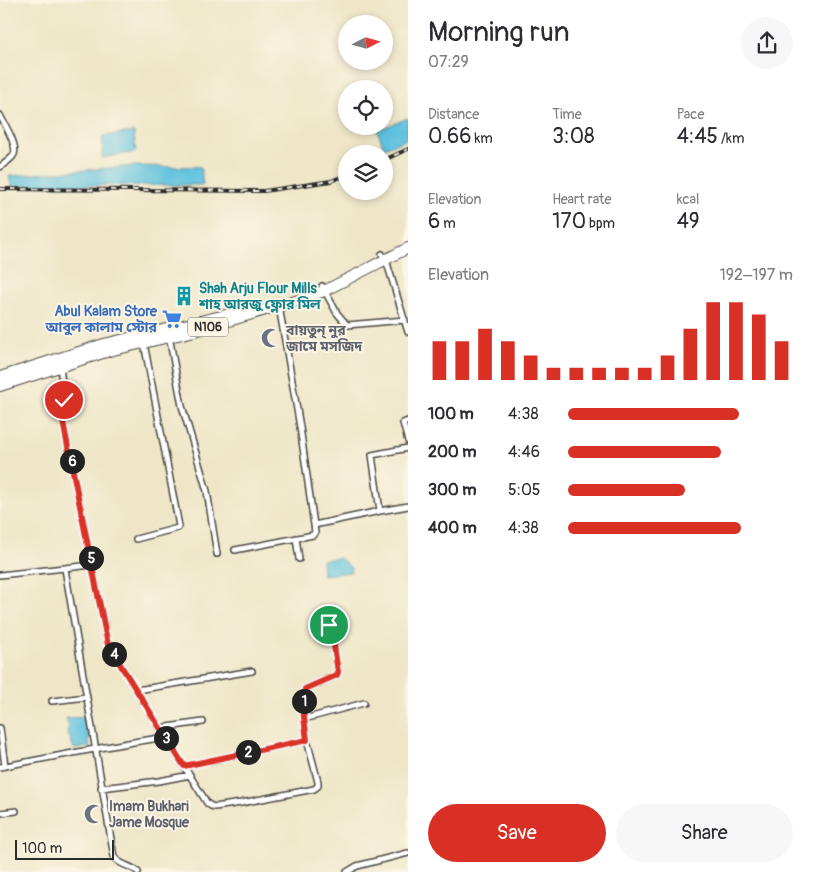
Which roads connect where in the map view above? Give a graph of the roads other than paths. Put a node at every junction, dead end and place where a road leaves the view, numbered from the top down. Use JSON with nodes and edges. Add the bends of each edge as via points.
{"nodes":[{"id":1,"x":0,"y":115,"type":"edge"},
{"id":2,"x":0,"y":167,"type":"edge"},
{"id":3,"x":408,"y":241,"type":"edge"},
{"id":4,"x":408,"y":248,"type":"edge"},
{"id":5,"x":384,"y":256,"type":"junction"},
{"id":6,"x":323,"y":289,"type":"junction"},
{"id":7,"x":278,"y":305,"type":"junction"},
{"id":8,"x":405,"y":320,"type":"junction"},
{"id":9,"x":408,"y":332,"type":"edge"},
{"id":10,"x":168,"y":333,"type":"junction"},
{"id":11,"x":144,"y":344,"type":"junction"},
{"id":12,"x":60,"y":366,"type":"junction"},
{"id":13,"x":0,"y":377,"type":"edge"},
{"id":14,"x":0,"y":386,"type":"edge"},
{"id":15,"x":408,"y":421,"type":"edge"},
{"id":16,"x":408,"y":441,"type":"edge"},
{"id":17,"x":408,"y":448,"type":"edge"},
{"id":18,"x":408,"y":506,"type":"edge"},
{"id":19,"x":380,"y":511,"type":"junction"},
{"id":20,"x":314,"y":525,"type":"junction"},
{"id":21,"x":296,"y":538,"type":"junction"},
{"id":22,"x":136,"y":539,"type":"dead end"},
{"id":23,"x":235,"y":550,"type":"dead end"},
{"id":24,"x":217,"y":554,"type":"dead end"},
{"id":25,"x":299,"y":559,"type":"dead end"},
{"id":26,"x":92,"y":565,"type":"junction"},
{"id":27,"x":65,"y":569,"type":"junction"},
{"id":28,"x":0,"y":575,"type":"edge"},
{"id":29,"x":329,"y":625,"type":"dead end"},
{"id":30,"x":252,"y":671,"type":"dead end"},
{"id":31,"x":136,"y":690,"type":"junction"},
{"id":32,"x":87,"y":698,"type":"junction"},
{"id":33,"x":52,"y":701,"type":"dead end"},
{"id":34,"x":364,"y":703,"type":"dead end"},
{"id":35,"x":304,"y":719,"type":"junction"},
{"id":36,"x":203,"y":722,"type":"dead end"},
{"id":37,"x":0,"y":728,"type":"edge"},
{"id":38,"x":160,"y":728,"type":"junction"},
{"id":39,"x":159,"y":738,"type":"dead end"},
{"id":40,"x":307,"y":740,"type":"junction"},
{"id":41,"x":94,"y":748,"type":"junction"},
{"id":42,"x":3,"y":766,"type":"edge"},
{"id":43,"x":184,"y":766,"type":"junction"},
{"id":44,"x":190,"y":775,"type":"junction"},
{"id":45,"x":101,"y":788,"type":"junction"},
{"id":46,"x":16,"y":811,"type":"dead end"},
{"id":47,"x":0,"y":813,"type":"edge"},
{"id":48,"x":408,"y":853,"type":"edge"},
{"id":49,"x":138,"y":872,"type":"edge"},
{"id":50,"x":347,"y":872,"type":"edge"}],
"edges":[{"from":1,"to":2,"type":"street","via":[[15,151],[14,156]]},
{"from":3,"to":5,"type":"highway","number":"N106"},
{"from":4,"to":5,"type":"highway","number":"N106"},
{"from":5,"to":6,"type":"highway","number":"N106"},
{"from":5,"to":8,"type":"street"},
{"from":6,"to":7,"type":"highway","number":"N106"},
{"from":6,"to":8,"type":"street","via":[[347,325]]},
{"from":7,"to":10,"type":"highway","number":"N106"},
{"from":7,"to":20,"type":"street"},
{"from":8,"to":9,"type":"street"},
{"from":10,"to":11,"type":"highway","number":"N106"},
{"from":10,"to":13,"type":"highway","number":"N106","via":[[79,352]]},
{"from":10,"to":24,"type":"street","via":[[182,406],[207,491]]},
{"from":11,"to":12,"type":"highway","number":"N106"},
{"from":11,"to":22,"type":"street","via":[[179,526]]},
{"from":12,"to":14,"type":"highway","number":"N106"},
{"from":12,"to":26,"type":"street","via":[[63,422]]},
{"from":15,"to":16,"type":"street","via":[[403,423]]},
{"from":17,"to":19,"type":"street","via":[[372,455]]},
{"from":18,"to":19,"type":"street"},
{"from":19,"to":20,"type":"street"},
{"from":20,"to":21,"type":"street","via":[[315,534]]},
{"from":21,"to":23,"type":"street"},
{"from":21,"to":25,"type":"street"},
{"from":26,"to":27,"type":"street"},
{"from":26,"to":31,"type":"street","via":[[108,645]]},
{"from":27,"to":28,"type":"street"},
{"from":27,"to":32,"type":"street"},
{"from":29,"to":35,"type":"street","via":[[338,672],[305,689]]},
{"from":30,"to":31,"type":"street"},
{"from":31,"to":38,"type":"street"},
{"from":32,"to":33,"type":"street"},
{"from":32,"to":41,"type":"street"},
{"from":34,"to":35,"type":"street"},
{"from":35,"to":40,"type":"street"},
{"from":36,"to":38,"type":"street"},
{"from":37,"to":42,"type":"street"},
{"from":38,"to":43,"type":"street"},
{"from":39,"to":41,"type":"street"},
{"from":40,"to":43,"type":"street"},
{"from":40,"to":44,"type":"street","via":[[318,782],[314,789],[210,806]]},
{"from":41,"to":42,"type":"street"},
{"from":41,"to":45,"type":"street"},
{"from":43,"to":44,"type":"street"},
{"from":44,"to":45,"type":"street"},
{"from":45,"to":49,"type":"street","via":[[114,858]]},
{"from":46,"to":47,"type":"street"},
{"from":48,"to":50,"type":"street","via":[[357,866]]}]}
